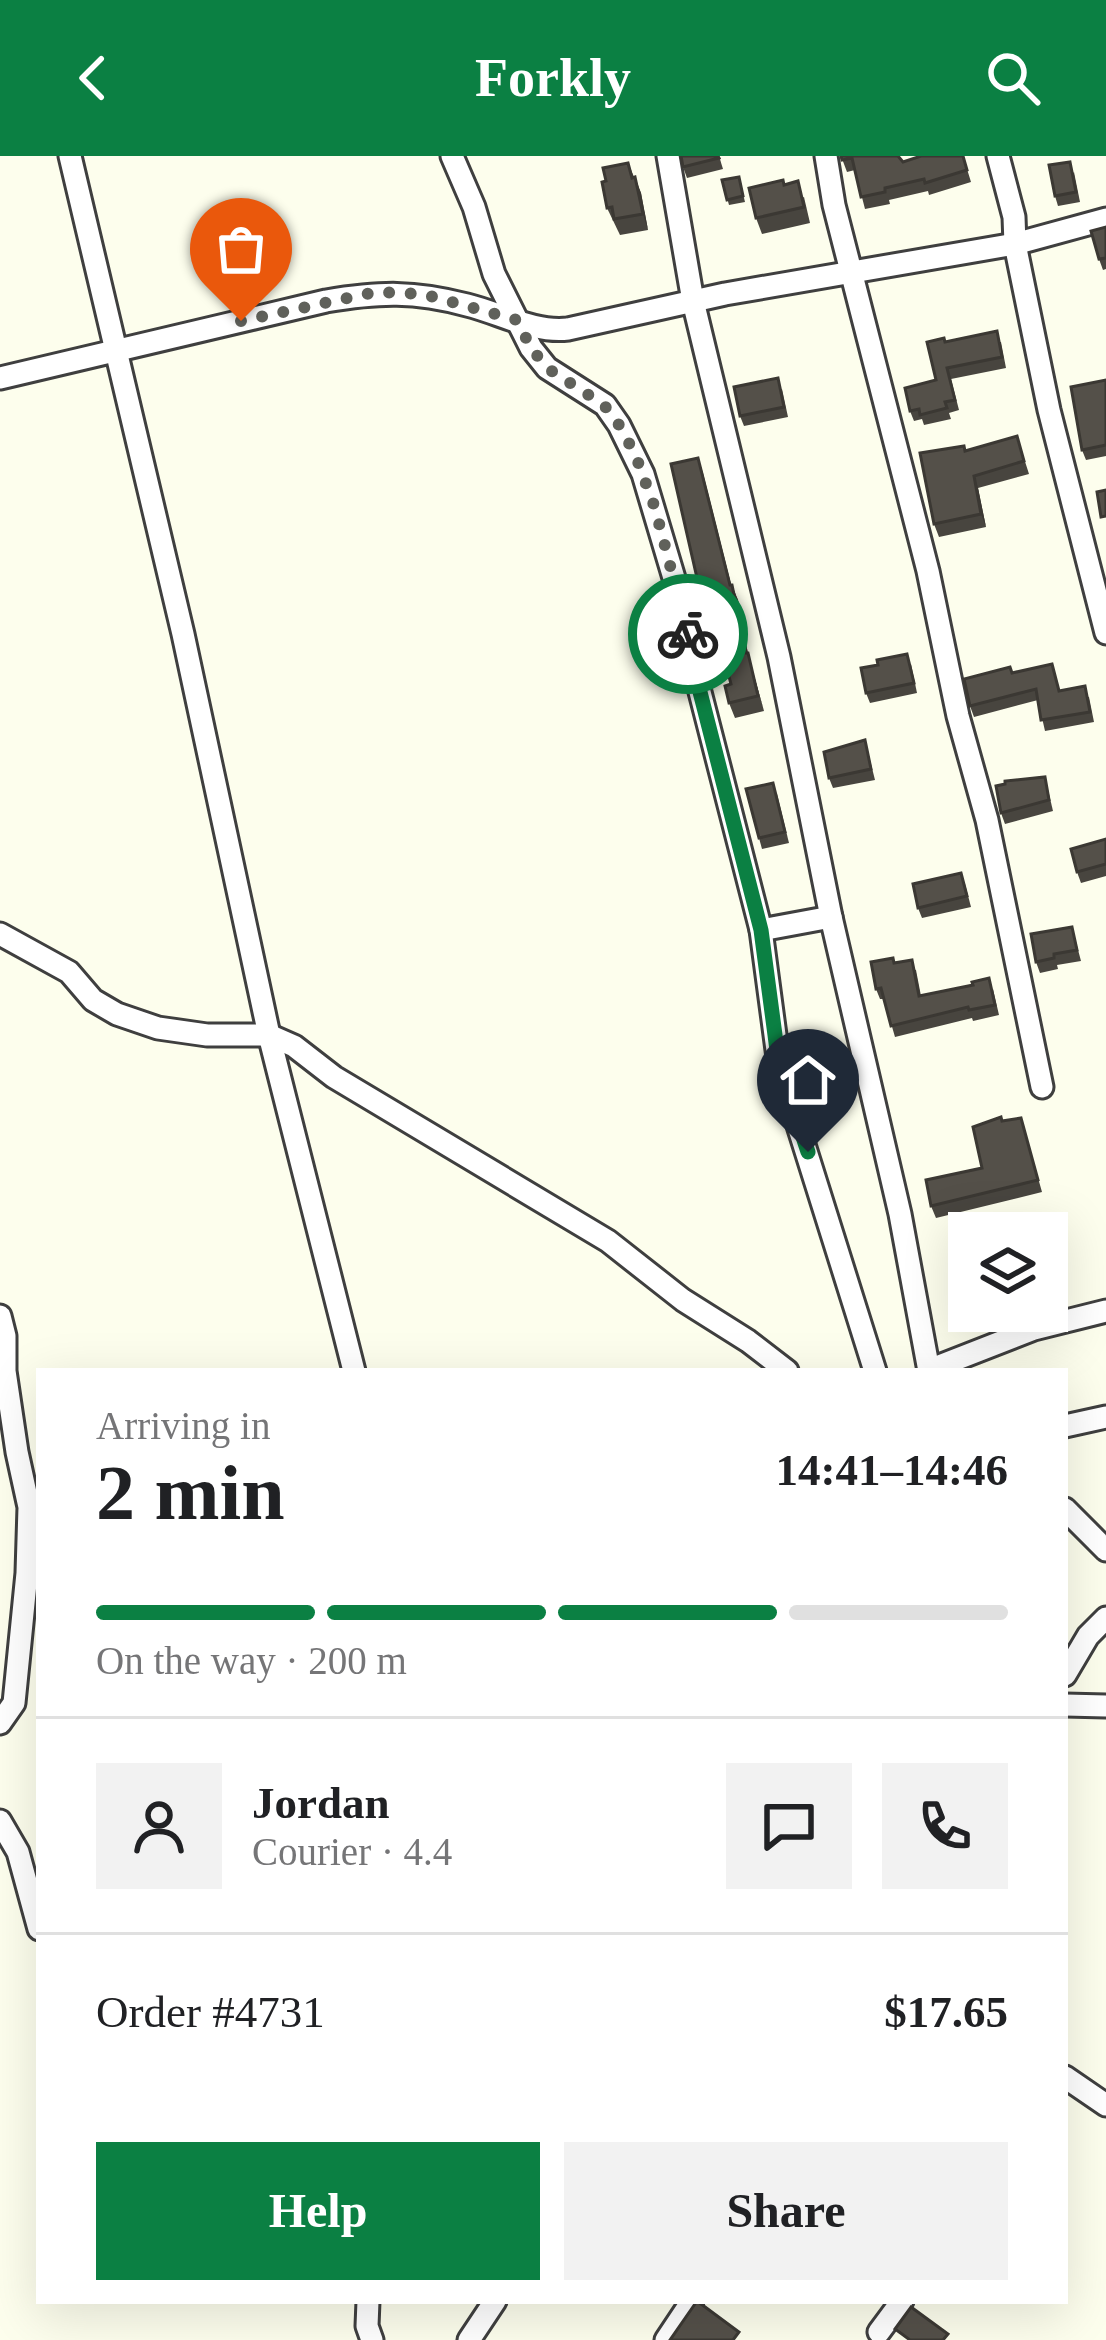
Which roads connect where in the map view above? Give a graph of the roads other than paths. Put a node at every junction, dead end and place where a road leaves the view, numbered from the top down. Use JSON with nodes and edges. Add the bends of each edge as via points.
{"nodes":[{"id":1,"x":70,"y":156,"type":"edge"},
{"id":2,"x":452,"y":156,"type":"edge"},
{"id":3,"x":668,"y":156,"type":"edge"},
{"id":4,"x":826,"y":156,"type":"edge"},
{"id":5,"x":998,"y":156,"type":"edge"},
{"id":6,"x":1106,"y":219,"type":"edge"},
{"id":7,"x":1015,"y":244,"type":"junction"},
{"id":8,"x":853,"y":273,"type":"junction"},
{"id":9,"x":693,"y":302,"type":"junction"},
{"id":10,"x":517,"y":320,"type":"junction"},
{"id":11,"x":114,"y":351,"type":"junction"},
{"id":12,"x":0,"y":378,"type":"edge"},
{"id":13,"x":1106,"y":632,"type":"edge"},
{"id":14,"x":831,"y":917,"type":"junction"},
{"id":15,"x":761,"y":930,"type":"junction"},
{"id":16,"x":0,"y":934,"type":"edge"},
{"id":17,"x":269,"y":1034,"type":"junction"},
{"id":18,"x":1042,"y":1087,"type":"dead end"},
{"id":19,"x":1106,"y":1311,"type":"edge"},
{"id":20,"x":0,"y":1316,"type":"edge"},
{"id":21,"x":353,"y":1368,"type":"edge"},
{"id":22,"x":783,"y":1368,"type":"edge"},
{"id":23,"x":874,"y":1368,"type":"edge"},
{"id":24,"x":929,"y":1368,"type":"edge"},
{"id":25,"x":934,"y":1368,"type":"edge"},
{"id":26,"x":1106,"y":1417,"type":"edge"},
{"id":27,"x":1068,"y":1425,"type":"edge"},
{"id":28,"x":1068,"y":1512,"type":"edge"},
{"id":29,"x":1106,"y":1550,"type":"edge"},
{"id":30,"x":1106,"y":1618,"type":"edge"},
{"id":31,"x":1068,"y":1670,"type":"edge"},
{"id":32,"x":1068,"y":1706,"type":"edge"},
{"id":33,"x":1106,"y":1706,"type":"edge"},
{"id":34,"x":0,"y":1723,"type":"edge"},
{"id":35,"x":0,"y":1821,"type":"edge"},
{"id":36,"x":36,"y":1918,"type":"edge"},
{"id":37,"x":1068,"y":2079,"type":"edge"},
{"id":38,"x":1106,"y":2105,"type":"edge"},
{"id":39,"x":368,"y":2304,"type":"edge"},
{"id":40,"x":493,"y":2304,"type":"edge"},
{"id":41,"x":690,"y":2304,"type":"edge"},
{"id":42,"x":900,"y":2304,"type":"edge"},
{"id":43,"x":879,"y":2332,"type":"dead end"},
{"id":44,"x":371,"y":2340,"type":"edge"},
{"id":45,"x":470,"y":2340,"type":"edge"},
{"id":46,"x":666,"y":2340,"type":"edge"}],
"edges":[{"from":1,"to":11,"type":"street"},
{"from":2,"to":10,"type":"street"},
{"from":3,"to":9,"type":"street"},
{"from":4,"to":8,"type":"street"},
{"from":5,"to":7,"type":"street"},
{"from":6,"to":7,"type":"street"},
{"from":7,"to":8,"type":"street"},
{"from":7,"to":13,"type":"street"},
{"from":8,"to":9,"type":"street"},
{"from":8,"to":18,"type":"street","via":[[987,820]]},
{"from":9,"to":10,"type":"street","via":[[550,331]]},
{"from":9,"to":14,"type":"street","via":[[779,657]]},
{"from":10,"to":11,"type":"street","via":[[423,294],[376,292]]},
{"from":10,"to":15,"type":"street","via":[[547,368],[604,405],[643,474]]},
{"from":11,"to":12,"type":"street"},
{"from":11,"to":17,"type":"street"},
{"from":14,"to":15,"type":"street"},
{"from":14,"to":24,"type":"street"},
{"from":15,"to":23,"type":"street","via":[[779,1065]]},
{"from":16,"to":17,"type":"street","via":[[69,972],[117,1014],[206,1035]]},
{"from":17,"to":21,"type":"street"},
{"from":17,"to":22,"type":"street","via":[[608,1241]]},
{"from":19,"to":25,"type":"street"},
{"from":20,"to":34,"type":"street","via":[[29,1508],[14,1703]]},
{"from":26,"to":27,"type":"street"},
{"from":28,"to":29,"type":"street"},
{"from":30,"to":31,"type":"street"},
{"from":32,"to":33,"type":"street"},
{"from":35,"to":36,"type":"street","via":[[18,1852]]},
{"from":37,"to":38,"type":"street"},
{"from":39,"to":44,"type":"street"},
{"from":40,"to":45,"type":"street"},
{"from":41,"to":46,"type":"street"},
{"from":42,"to":43,"type":"street"}]}
